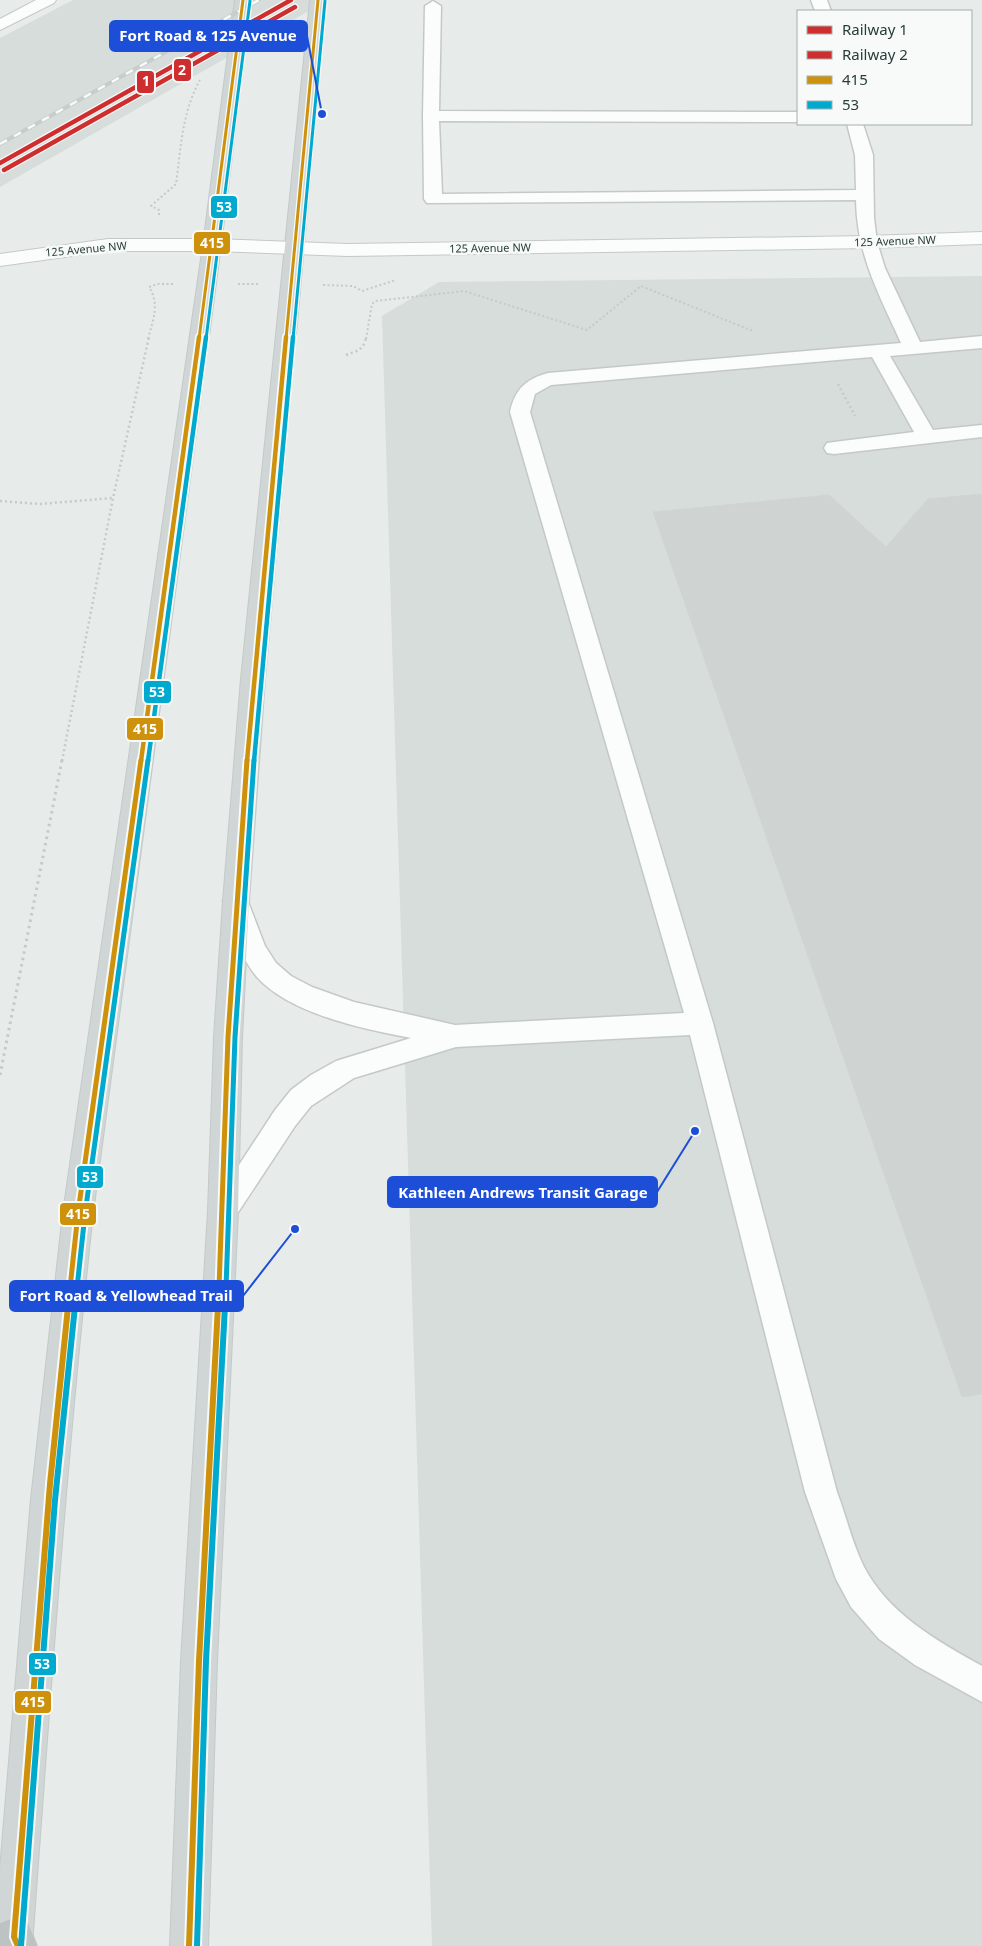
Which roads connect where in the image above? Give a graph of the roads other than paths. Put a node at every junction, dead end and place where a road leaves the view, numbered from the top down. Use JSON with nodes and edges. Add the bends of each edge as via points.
{"nodes":[{"id":1,"x":48,"y":0,"type":"edge"},
{"id":2,"x":243,"y":0,"type":"edge"},
{"id":3,"x":318,"y":0,"type":"edge"},
{"id":4,"x":433,"y":6,"type":"dead end"},
{"id":5,"x":0,"y":7,"type":"edge"},
{"id":6,"x":19,"y":15,"type":"junction"},
{"id":7,"x":0,"y":25,"type":"edge"},
{"id":8,"x":431,"y":116,"type":"junction"},
{"id":9,"x":797,"y":117,"type":"edge"},
{"id":10,"x":855,"y":125,"type":"edge"},
{"id":11,"x":866,"y":195,"type":"junction"},
{"id":12,"x":982,"y":238,"type":"edge"},
{"id":13,"x":868,"y":242,"type":"junction"},
{"id":14,"x":212,"y":245,"type":"junction"},
{"id":15,"x":296,"y":248,"type":"junction"},
{"id":16,"x":0,"y":260,"type":"edge"},
{"id":17,"x":982,"y":342,"type":"edge"},
{"id":18,"x":913,"y":348,"type":"junction"},
{"id":19,"x":878,"y":351,"type":"junction"},
{"id":20,"x":982,"y":431,"type":"edge"},
{"id":21,"x":927,"y":437,"type":"junction"},
{"id":22,"x":834,"y":448,"type":"dead end"},
{"id":23,"x":236,"y":901,"type":"junction"},
{"id":24,"x":700,"y":1023,"type":"junction"},
{"id":25,"x":456,"y":1036,"type":"junction"},
{"id":26,"x":223,"y":1210,"type":"junction"},
{"id":27,"x":982,"y":1685,"type":"edge"},
{"id":28,"x":14,"y":1944,"type":"edge"},
{"id":29,"x":189,"y":1946,"type":"edge"}],
"edges":[{"from":1,"to":6,"type":"street"},
{"from":2,"to":14,"type":"main road"},
{"from":3,"to":15,"type":"main road"},
{"from":4,"to":8,"type":"lane"},
{"from":5,"to":6,"type":"street"},
{"from":6,"to":7,"type":"street"},
{"from":8,"to":9,"type":"lane"},
{"from":8,"to":11,"type":"lane","via":[[433,199]]},
{"from":10,"to":11,"type":"lane","via":[[864,154]]},
{"from":11,"to":13,"type":"lane"},
{"from":12,"to":13,"type":"street","name":"125 Avenue NW"},
{"from":13,"to":15,"type":"street","name":"125 Avenue NW","via":[[348,250]]},
{"from":13,"to":18,"type":"lane","via":[[876,268]]},
{"from":14,"to":15,"type":"street","name":"125 Avenue NW"},
{"from":14,"to":16,"type":"street","name":"125 Avenue NW","via":[[108,245]]},
{"from":14,"to":28,"type":"main road","via":[[63,1340]]},
{"from":15,"to":23,"type":"main road","via":[[252,689]]},
{"from":17,"to":18,"type":"lane"},
{"from":18,"to":19,"type":"lane"},
{"from":19,"to":21,"type":"lane"},
{"from":19,"to":24,"type":"lane","via":[[548,378],[531,386],[523,396],[520,412]]},
{"from":20,"to":21,"type":"lane"},
{"from":21,"to":22,"type":"lane"},
{"from":23,"to":25,"type":"lane","via":[[250,941],[268,971],[283,983],[306,996],[369,1018]]},
{"from":23,"to":26,"type":"main road"},
{"from":24,"to":25,"type":"lane"},
{"from":24,"to":27,"type":"lane","via":[[821,1492],[852,1579],[872,1607],[903,1636],[935,1659]]},
{"from":25,"to":26,"type":"lane","via":[[346,1069],[320,1083],[301,1098],[285,1118]]},
{"from":26,"to":29,"type":"main road","via":[[199,1662]]}]}
